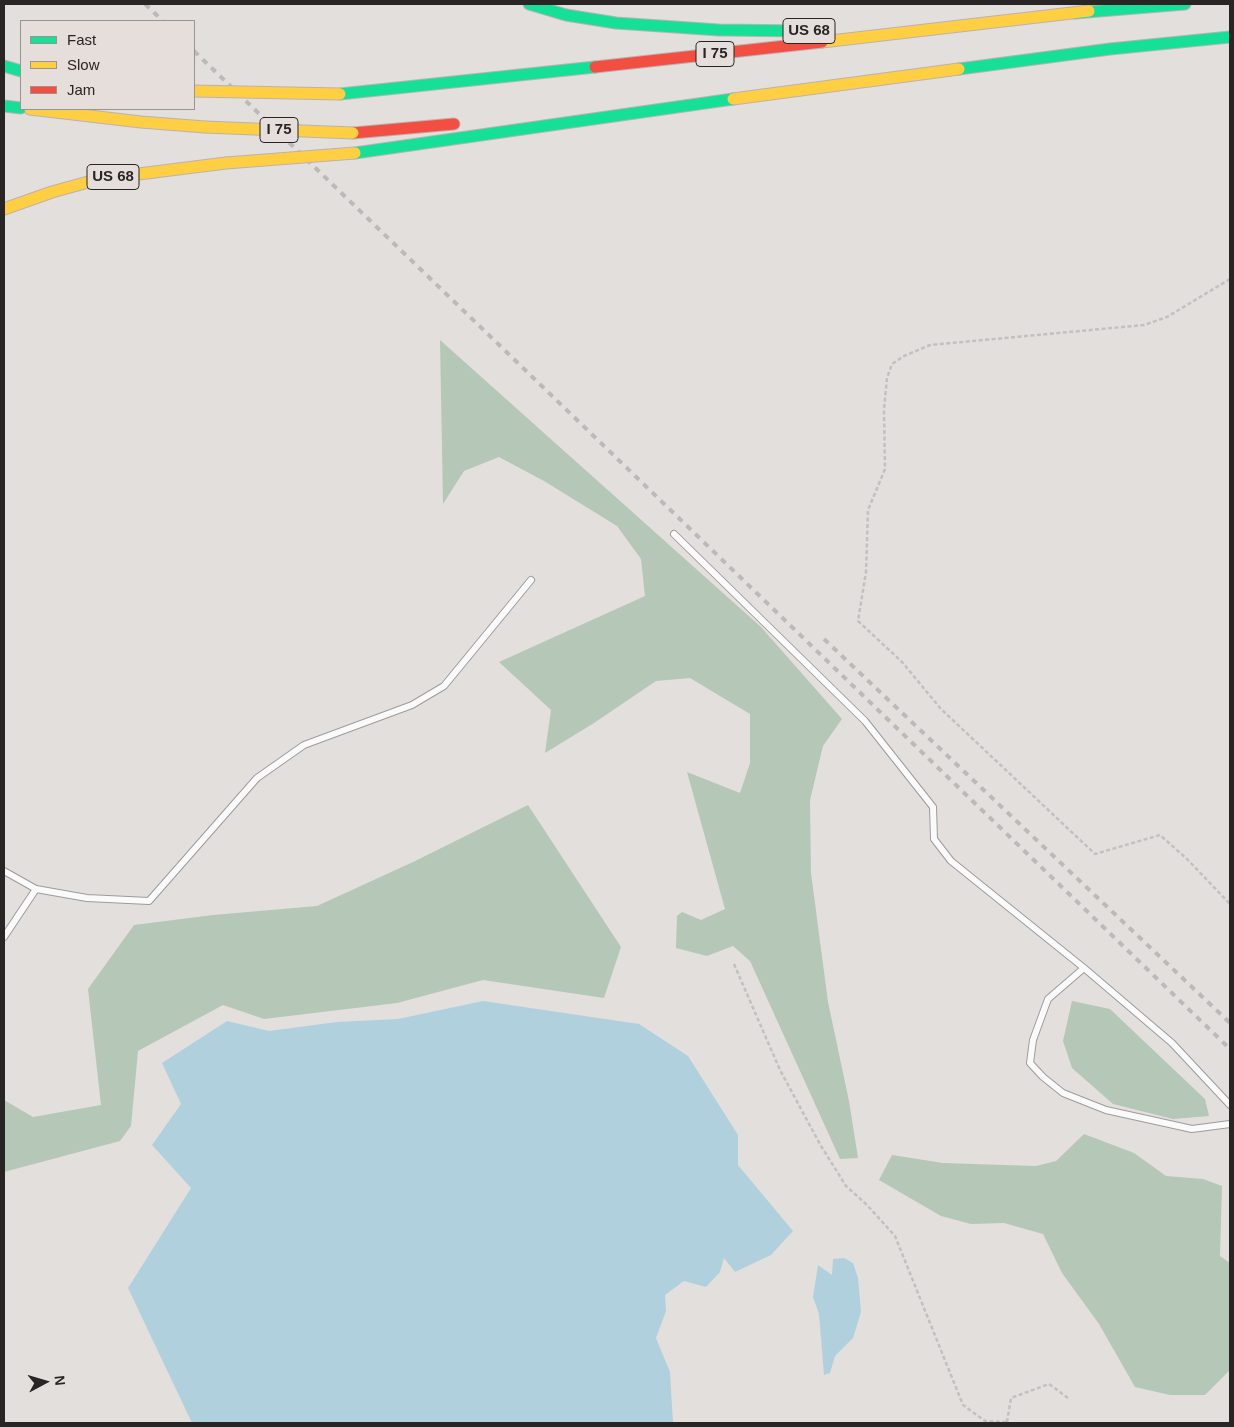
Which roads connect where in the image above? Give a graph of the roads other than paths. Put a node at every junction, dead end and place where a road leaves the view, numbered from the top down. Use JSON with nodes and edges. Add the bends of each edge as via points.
{"nodes":[{"id":1,"x":529,"y":4,"type":"edge"},
{"id":2,"x":1185,"y":4,"type":"edge"},
{"id":3,"x":1089,"y":11,"type":"junction"},
{"id":4,"x":1230,"y":37,"type":"edge"},
{"id":5,"x":4,"y":66,"type":"edge"},
{"id":6,"x":20,"y":71,"type":"edge"},
{"id":7,"x":195,"y":91,"type":"edge"},
{"id":8,"x":720,"y":101,"type":"junction"},
{"id":9,"x":4,"y":106,"type":"edge"},
{"id":10,"x":20,"y":108,"type":"edge"},
{"id":11,"x":39,"y":110,"type":"edge"},
{"id":12,"x":511,"y":119,"type":"dead end"},
{"id":13,"x":462,"y":123,"type":"dead end"},
{"id":14,"x":4,"y":209,"type":"edge"},
{"id":15,"x":674,"y":534,"type":"dead end"},
{"id":16,"x":531,"y":580,"type":"dead end"},
{"id":17,"x":4,"y":871,"type":"edge"},
{"id":18,"x":36,"y":889,"type":"junction"},
{"id":19,"x":4,"y":937,"type":"edge"},
{"id":20,"x":1084,"y":968,"type":"junction"},
{"id":21,"x":1230,"y":1105,"type":"edge"},
{"id":22,"x":1230,"y":1124,"type":"edge"}],
"edges":[{"from":1,"to":3,"type":"highway","number":"US 68","via":[[566,15],[616,22],[720,30],[872,32]]},
{"from":2,"to":3,"type":"highway","number":"I 75"},
{"from":3,"to":7,"type":"highway","number":"I 75","bridge":true,"via":[[340,94]]},
{"from":4,"to":8,"type":"highway","via":[[1110,49]]},
{"from":5,"to":6,"type":"highway"},
{"from":8,"to":12,"type":"highway"},
{"from":8,"to":14,"type":"highway","number":"US 68","bridge":true,"via":[[355,153],[226,163],[99,179]]},
{"from":9,"to":10,"type":"highway"},
{"from":11,"to":13,"type":"highway","number":"I 75","bridge":true,"via":[[205,128],[353,133]]},
{"from":15,"to":20,"type":"lane","via":[[864,721],[933,807],[934,839],[951,861]]},
{"from":16,"to":18,"type":"lane","via":[[444,686],[412,705],[304,745],[257,778],[149,901],[87,898]]},
{"from":17,"to":18,"type":"lane"},
{"from":18,"to":19,"type":"lane"},
{"from":20,"to":21,"type":"lane","via":[[1172,1043]]},
{"from":20,"to":22,"type":"lane","via":[[1048,999],[1032,1040],[1030,1063],[1063,1093],[1106,1110],[1192,1129]]}]}
